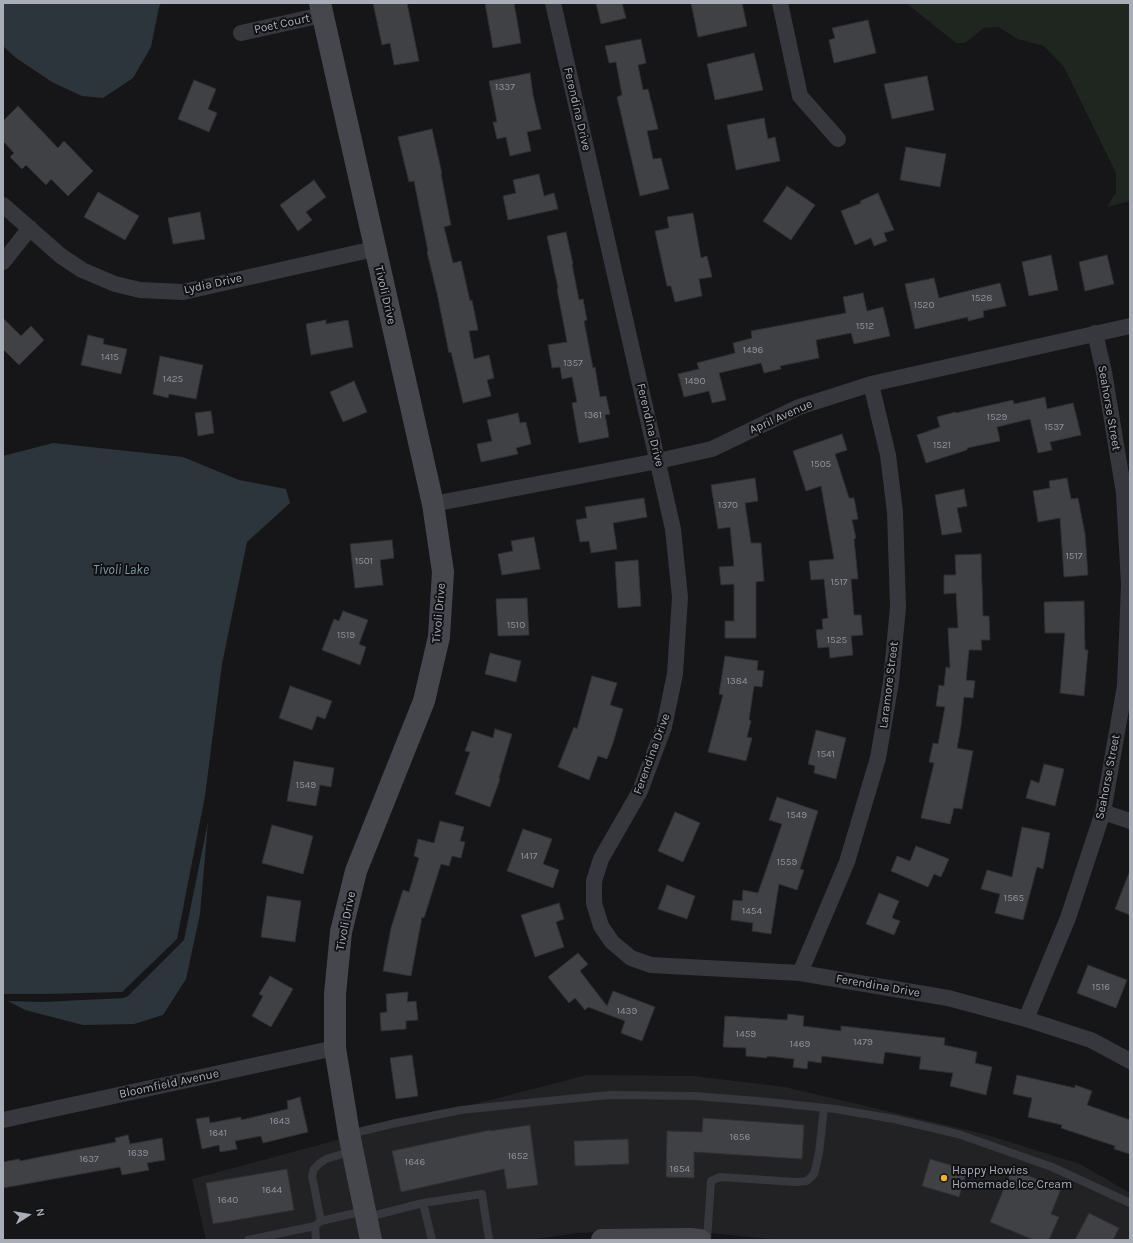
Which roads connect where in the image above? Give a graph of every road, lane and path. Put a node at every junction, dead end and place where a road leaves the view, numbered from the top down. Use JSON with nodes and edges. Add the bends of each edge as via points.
{"nodes":[{"id":1,"x":553,"y":3,"type":"edge"},
{"id":2,"x":780,"y":3,"type":"edge"},
{"id":3,"x":321,"y":9,"type":"edge"},
{"id":4,"x":241,"y":33,"type":"dead end"},
{"id":5,"x":838,"y":139,"type":"dead end"},
{"id":6,"x":3,"y":205,"type":"edge"},
{"id":7,"x":30,"y":228,"type":"junction"},
{"id":8,"x":374,"y":249,"type":"junction"},
{"id":9,"x":3,"y":262,"type":"edge"},
{"id":10,"x":1130,"y":326,"type":"edge"},
{"id":11,"x":1095,"y":333,"type":"junction"},
{"id":12,"x":872,"y":384,"type":"junction"},
{"id":13,"x":658,"y":461,"type":"junction"},
{"id":14,"x":432,"y":504,"type":"junction"},
{"id":15,"x":1129,"y":585,"type":"edge"},
{"id":16,"x":1103,"y":812,"type":"junction"},
{"id":17,"x":1130,"y":821,"type":"edge"},
{"id":18,"x":800,"y":973,"type":"junction"},
{"id":19,"x":1026,"y":1019,"type":"junction"},
{"id":20,"x":335,"y":1048,"type":"junction"},
{"id":21,"x":1130,"y":1061,"type":"edge"},
{"id":22,"x":824,"y":1108,"type":"junction"},
{"id":23,"x":3,"y":1120,"type":"edge"},
{"id":24,"x":351,"y":1142,"type":"junction"},
{"id":25,"x":423,"y":1203,"type":"junction"},
{"id":26,"x":1130,"y":1203,"type":"edge"},
{"id":27,"x":366,"y":1214,"type":"junction"},
{"id":28,"x":318,"y":1223,"type":"junction"},
{"id":29,"x":248,"y":1240,"type":"edge"},
{"id":30,"x":316,"y":1240,"type":"edge"},
{"id":31,"x":371,"y":1240,"type":"edge"},
{"id":32,"x":432,"y":1240,"type":"edge"},
{"id":33,"x":489,"y":1240,"type":"edge"},
{"id":34,"x":609,"y":1240,"type":"edge"},
{"id":35,"x":667,"y":1240,"type":"edge"},
{"id":36,"x":700,"y":1240,"type":"edge"},
{"id":37,"x":707,"y":1240,"type":"edge"}],
"edges":[{"from":1,"to":13,"type":"street","name":"Ferendina Drive"},
{"from":2,"to":5,"type":"street","via":[[800,96]]},
{"from":3,"to":4,"type":"street","name":"Poet Court"},
{"from":3,"to":8,"type":"street","name":"Tivoli Drive"},
{"from":6,"to":7,"type":"street","name":"Lydia Drive"},
{"from":7,"to":8,"type":"street","name":"Lydia Drive","via":[[61,256],[82,270],[116,284],[140,290],[183,292]]},
{"from":7,"to":9,"type":"street"},
{"from":8,"to":14,"type":"street","name":"Tivoli Drive"},
{"from":10,"to":11,"type":"street","name":"April Avenue"},
{"from":11,"to":12,"type":"street","name":"April Avenue"},
{"from":11,"to":15,"type":"street","name":"Seahorse Street","via":[[1124,493]]},
{"from":12,"to":13,"type":"street","name":"April Avenue","via":[[799,407],[712,449]]},
{"from":12,"to":18,"type":"street","name":"Laramore Street","via":[[888,455],[895,512],[898,607],[892,682],[878,758],[847,862]]},
{"from":13,"to":14,"type":"street","name":"April Avenue"},
{"from":13,"to":18,"type":"street","name":"Ferendina Drive","via":[[673,530],[680,597],[676,674],[664,727],[640,791],[601,859],[594,881],[594,903],[601,926],[612,942],[631,958],[651,965]]},
{"from":14,"to":20,"type":"street","name":"Tivoli Drive","via":[[443,572],[439,637],[424,701],[356,871],[341,932],[335,994]]},
{"from":15,"to":16,"type":"street","name":"Seahorse Street","via":[[1125,686]]},
{"from":16,"to":17,"type":"street"},
{"from":16,"to":19,"type":"street","name":"Seahorse Street","via":[[1068,918]]},
{"from":18,"to":19,"type":"street","name":"Ferendina Drive","via":[[948,998]]},
{"from":19,"to":21,"type":"street","name":"Ferendina Drive","via":[[1091,1040]]},
{"from":20,"to":23,"type":"street","name":"Bloomfield Avenue"},
{"from":20,"to":24,"type":"street","name":"Tivoli Drive"},
{"from":22,"to":24,"type":"lane","via":[[694,1096],[610,1095],[462,1110],[396,1123]]},
{"from":22,"to":26,"type":"lane","via":[[894,1118],[958,1134],[1052,1167]]},
{"from":22,"to":37,"type":"lane","via":[[814,1174],[807,1181],[796,1182],[733,1177],[720,1177],[711,1181]]},
{"from":24,"to":27,"type":"street","name":"Tivoli Drive"},
{"from":24,"to":28,"type":"lane","via":[[314,1169],[312,1176]]},
{"from":25,"to":27,"type":"lane"},
{"from":25,"to":32,"type":"lane"},
{"from":25,"to":33,"type":"lane","via":[[482,1194]]},
{"from":27,"to":28,"type":"lane"},
{"from":27,"to":31,"type":"street","name":"Tivoli Drive"},
{"from":28,"to":29,"type":"lane"},
{"from":28,"to":30,"type":"lane"},
{"from":34,"to":35,"type":"street"},
{"from":35,"to":36,"type":"street"}]}
